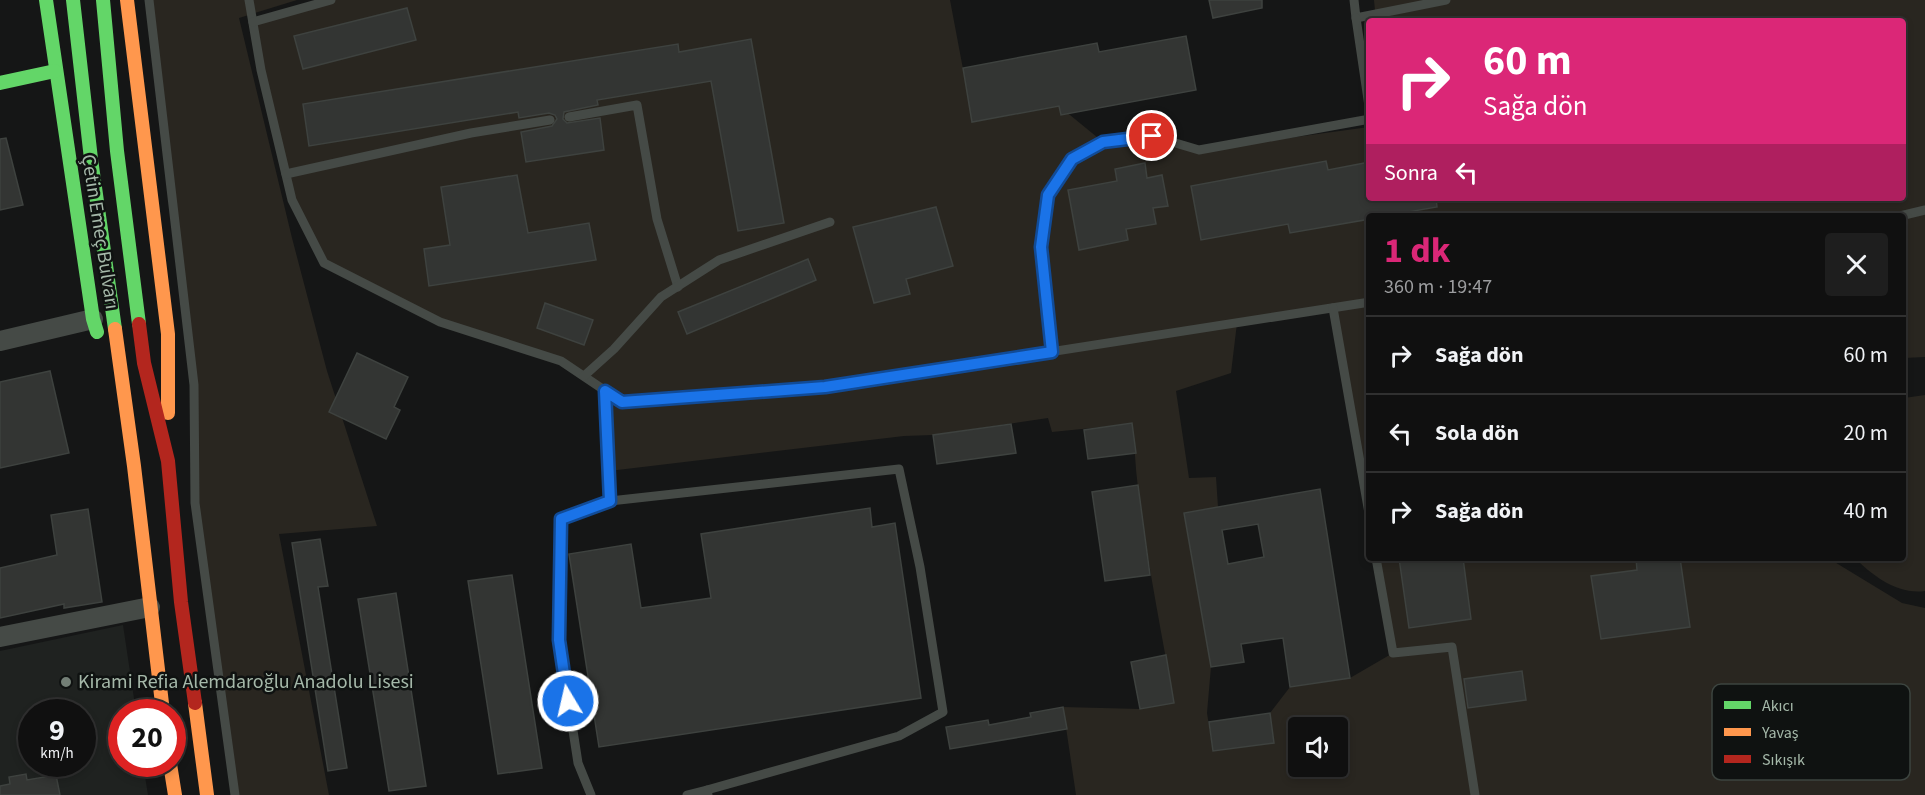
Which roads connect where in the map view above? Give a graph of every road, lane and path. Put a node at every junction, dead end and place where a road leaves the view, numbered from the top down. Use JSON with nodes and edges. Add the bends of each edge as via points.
{"nodes":[{"id":1,"x":46,"y":0,"type":"edge"},
{"id":2,"x":73,"y":0,"type":"edge"},
{"id":3,"x":103,"y":0,"type":"edge"},
{"id":4,"x":127,"y":0,"type":"edge"},
{"id":5,"x":149,"y":0,"type":"edge"},
{"id":6,"x":249,"y":0,"type":"edge"},
{"id":7,"x":331,"y":0,"type":"edge"},
{"id":8,"x":1354,"y":0,"type":"edge"},
{"id":9,"x":1446,"y":0,"type":"edge"},
{"id":10,"x":1356,"y":18,"type":"junction"},
{"id":11,"x":253,"y":22,"type":"junction"},
{"id":12,"x":55,"y":71,"type":"junction"},
{"id":13,"x":0,"y":83,"type":"edge"},
{"id":14,"x":1366,"y":87,"type":"edge"},
{"id":15,"x":569,"y":117,"type":"dead end"},
{"id":16,"x":550,"y":120,"type":"dead end"},
{"id":17,"x":1366,"y":120,"type":"edge"},
{"id":18,"x":286,"y":174,"type":"junction"},
{"id":19,"x":1925,"y":210,"type":"edge"},
{"id":20,"x":1906,"y":215,"type":"edge"},
{"id":21,"x":830,"y":222,"type":"dead end"},
{"id":22,"x":678,"y":287,"type":"junction"},
{"id":23,"x":1366,"y":303,"type":"edge"},
{"id":24,"x":1333,"y":308,"type":"junction"},
{"id":25,"x":93,"y":319,"type":"junction"},
{"id":26,"x":0,"y":341,"type":"edge"},
{"id":27,"x":99,"y":342,"type":"dead end"},
{"id":28,"x":1052,"y":352,"type":"junction"},
{"id":29,"x":106,"y":364,"type":"dead end"},
{"id":30,"x":584,"y":376,"type":"junction"},
{"id":31,"x":605,"y":391,"type":"junction"},
{"id":32,"x":168,"y":461,"type":"junction"},
{"id":33,"x":134,"y":466,"type":"junction"},
{"id":34,"x":1366,"y":496,"type":"edge"},
{"id":35,"x":610,"y":501,"type":"junction"},
{"id":36,"x":1377,"y":561,"type":"edge"},
{"id":37,"x":150,"y":607,"type":"junction"},
{"id":38,"x":0,"y":637,"type":"edge"},
{"id":39,"x":161,"y":699,"type":"edge"},
{"id":40,"x":172,"y":777,"type":"edge"},
{"id":41,"x":707,"y":792,"type":"edge"},
{"id":42,"x":175,"y":795,"type":"edge"},
{"id":43,"x":207,"y":795,"type":"edge"},
{"id":44,"x":235,"y":795,"type":"edge"},
{"id":45,"x":591,"y":795,"type":"edge"},
{"id":46,"x":687,"y":795,"type":"edge"},
{"id":47,"x":1475,"y":795,"type":"edge"}],
"edges":[{"from":1,"to":12,"type":"main road","name":"Çetin Emeç Bulvarı"},
{"from":2,"to":33,"type":"main road","name":"Çetin Emeç Bulvarı"},
{"from":3,"to":32,"type":"main road","name":"Çetin Emeç Bulvarı","via":[[117,151],[144,363]]},
{"from":4,"to":32,"type":"main road","name":"Çetin Emeç Bulvarı","via":[[168,334]]},
{"from":5,"to":44,"type":"lane","via":[[194,385],[195,503]]},
{"from":6,"to":11,"type":"lane"},
{"from":7,"to":11,"type":"lane"},
{"from":8,"to":10,"type":"lane"},
{"from":9,"to":10,"type":"lane"},
{"from":10,"to":14,"type":"lane"},
{"from":11,"to":18,"type":"lane"},
{"from":12,"to":13,"type":"main road"},
{"from":12,"to":25,"type":"main road","name":"Çetin Emeç Bulvarı"},
{"from":15,"to":22,"type":"lane","via":[[637,105],[657,219]]},
{"from":16,"to":18,"type":"lane"},
{"from":17,"to":28,"type":"lane","via":[[1199,150],[1152,136],[1103,142],[1072,159],[1048,195],[1041,247]]},
{"from":18,"to":30,"type":"lane","via":[[292,200],[324,263],[440,322],[561,361]]},
{"from":19,"to":20,"type":"lane"},
{"from":21,"to":22,"type":"lane","via":[[719,260]]},
{"from":22,"to":30,"type":"lane","via":[[661,297]]},
{"from":23,"to":24,"type":"lane"},
{"from":24,"to":28,"type":"lane"},
{"from":24,"to":34,"type":"lane"},
{"from":25,"to":26,"type":"street"},
{"from":25,"to":27,"type":"main road","name":"Çetin Emeç Bulvarı"},
{"from":28,"to":31,"type":"lane","via":[[825,387],[622,402]]},
{"from":29,"to":33,"type":"main road","name":"Çetin Emeç Bulvarı"},
{"from":30,"to":31,"type":"lane"},
{"from":31,"to":35,"type":"lane"},
{"from":32,"to":43,"type":"main road","name":"Çetin Emeç Bulvarı","via":[[181,602]]},
{"from":33,"to":37,"type":"main road","name":"Çetin Emeç Bulvarı"},
{"from":35,"to":41,"type":"lane","via":[[899,469],[920,567],[943,712],[899,736]]},
{"from":35,"to":45,"type":"lane","via":[[561,519],[559,640],[578,763]]},
{"from":36,"to":47,"type":"lane","via":[[1393,653],[1452,647]]},
{"from":37,"to":38,"type":"street"},
{"from":37,"to":39,"type":"main road","name":"Çetin Emeç Bulvarı"},
{"from":40,"to":42,"type":"main road"},
{"from":41,"to":46,"type":"lane"}]}
